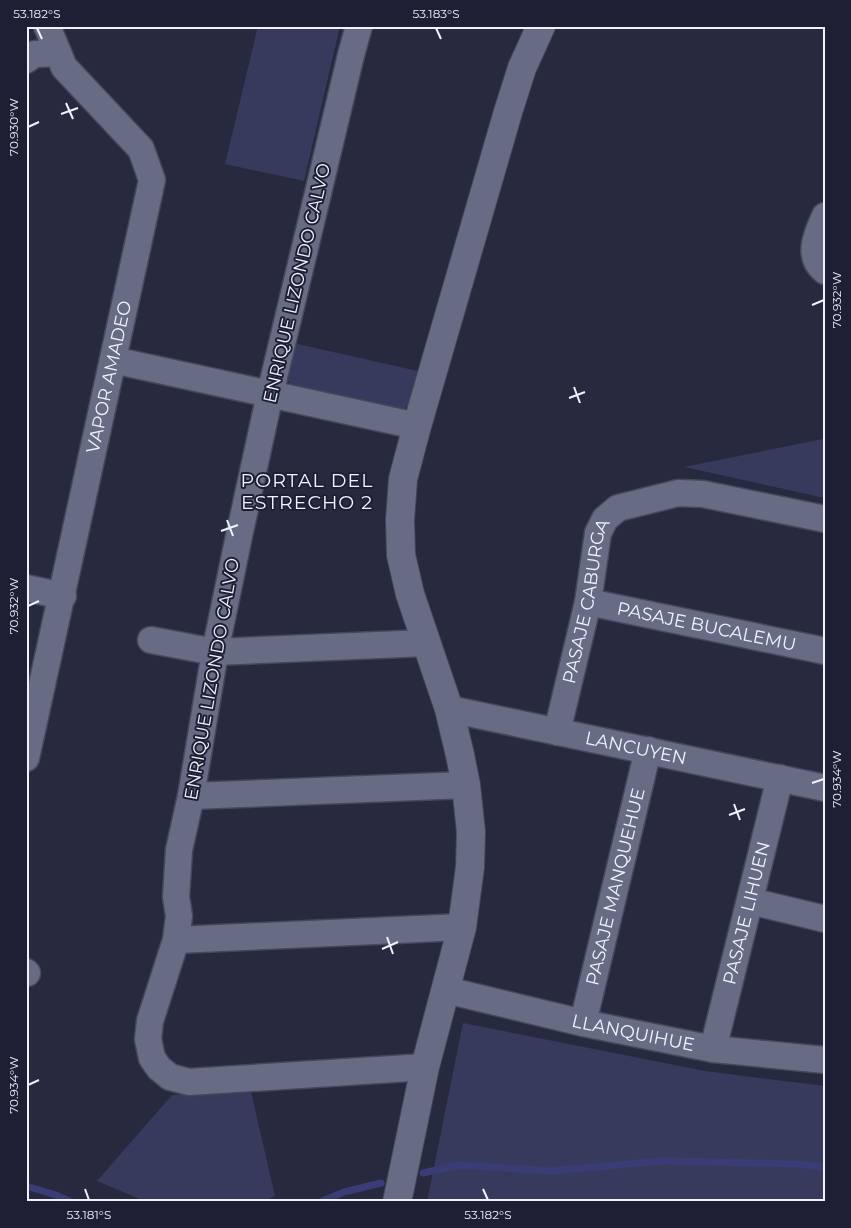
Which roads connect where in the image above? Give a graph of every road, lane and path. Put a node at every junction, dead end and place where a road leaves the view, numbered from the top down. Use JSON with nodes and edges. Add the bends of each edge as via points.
{"nodes":[{"id":1,"x":47,"y":26,"type":"edge"},
{"id":2,"x":359,"y":26,"type":"edge"},
{"id":3,"x":541,"y":26,"type":"edge"},
{"id":4,"x":58,"y":53,"type":"junction"},
{"id":5,"x":26,"y":60,"type":"edge"},
{"id":6,"x":825,"y":216,"type":"edge"},
{"id":7,"x":825,"y":271,"type":"edge"},
{"id":8,"x":113,"y":360,"type":"junction"},
{"id":9,"x":270,"y":394,"type":"junction"},
{"id":10,"x":417,"y":426,"type":"junction"},
{"id":11,"x":825,"y":519,"type":"edge"},
{"id":12,"x":26,"y":588,"type":"edge"},
{"id":13,"x":63,"y":596,"type":"junction"},
{"id":14,"x":588,"y":602,"type":"junction"},
{"id":15,"x":151,"y":640,"type":"dead end"},
{"id":16,"x":426,"y":643,"type":"junction"},
{"id":17,"x":825,"y":651,"type":"edge"},
{"id":18,"x":215,"y":652,"type":"junction"},
{"id":19,"x":448,"y":709,"type":"junction"},
{"id":20,"x":557,"y":732,"type":"junction"},
{"id":21,"x":648,"y":750,"type":"junction"},
{"id":22,"x":26,"y":758,"type":"edge"},
{"id":23,"x":780,"y":778,"type":"junction"},
{"id":24,"x":466,"y":785,"type":"junction"},
{"id":25,"x":825,"y":788,"type":"edge"},
{"id":26,"x":191,"y":796,"type":"junction"},
{"id":27,"x":750,"y":901,"type":"junction"},
{"id":28,"x":825,"y":919,"type":"edge"},
{"id":29,"x":462,"y":927,"type":"junction"},
{"id":30,"x":176,"y":940,"type":"junction"},
{"id":31,"x":446,"y":990,"type":"junction"},
{"id":32,"x":583,"y":1023,"type":"junction"},
{"id":33,"x":713,"y":1049,"type":"junction"},
{"id":34,"x":825,"y":1060,"type":"edge"},
{"id":35,"x":425,"y":1067,"type":"junction"},
{"id":36,"x":397,"y":1202,"type":"edge"}],
"edges":[{"from":1,"to":4,"type":"street","name":"VAPOR AMADEO"},
{"from":2,"to":9,"type":"street","name":"ENRIQUE LIZONDO CALVO"},
{"from":3,"to":10,"type":"street","via":[[519,77]]},
{"from":4,"to":5,"type":"street","via":[[34,54]]},
{"from":4,"to":8,"type":"street","name":"VAPOR AMADEO","via":[[64,67],[141,149],[152,180]]},
{"from":6,"to":7,"type":"street","via":[[814,247],[819,266]]},
{"from":8,"to":9,"type":"street"},
{"from":8,"to":13,"type":"street","name":"VAPOR AMADEO"},
{"from":9,"to":10,"type":"street"},
{"from":9,"to":18,"type":"street","name":"ENRIQUE LIZONDO CALVO"},
{"from":10,"to":16,"type":"street","via":[[403,479],[401,555]]},
{"from":11,"to":14,"type":"street","name":"PASAJE CABURGA","via":[[703,494],[678,493],[618,508],[605,519],[598,533]]},
{"from":12,"to":13,"type":"street"},
{"from":13,"to":22,"type":"street","name":"VAPOR AMADEO"},
{"from":14,"to":17,"type":"street","name":"PASAJE BUCALEMU"},
{"from":14,"to":20,"type":"street","name":"PASAJE CABURGA"},
{"from":15,"to":18,"type":"street"},
{"from":16,"to":18,"type":"street"},
{"from":16,"to":19,"type":"street"},
{"from":18,"to":26,"type":"street","name":"ENRIQUE LIZONDO CALVO"},
{"from":19,"to":20,"type":"street","name":"LANCUYEN"},
{"from":19,"to":24,"type":"street"},
{"from":20,"to":21,"type":"street","name":"LANCUYEN"},
{"from":21,"to":23,"type":"street","name":"LANCUYEN"},
{"from":21,"to":32,"type":"street","name":"PASAJE MANQUEHUE"},
{"from":23,"to":25,"type":"street","name":"LANCUYEN"},
{"from":23,"to":27,"type":"street","name":"PASAJE LIHUEN"},
{"from":24,"to":26,"type":"street"},
{"from":24,"to":29,"type":"street","via":[[471,841]]},
{"from":26,"to":30,"type":"street","name":"ENRIQUE LIZONDO CALVO","via":[[176,875],[179,916]]},
{"from":27,"to":28,"type":"street"},
{"from":27,"to":33,"type":"street","name":"PASAJE LIHUEN"},
{"from":29,"to":30,"type":"street"},
{"from":29,"to":31,"type":"street"},
{"from":30,"to":35,"type":"street","name":"ENRIQUE LIZONDO CALVO","via":[[150,1021],[148,1039],[152,1058],[170,1077],[189,1082]]},
{"from":31,"to":32,"type":"street","name":"LLANQUIHUE"},
{"from":31,"to":35,"type":"street"},
{"from":32,"to":33,"type":"street","name":"LLANQUIHUE"},
{"from":33,"to":34,"type":"street","name":"LLANQUIHUE"},
{"from":35,"to":36,"type":"street"}]}
